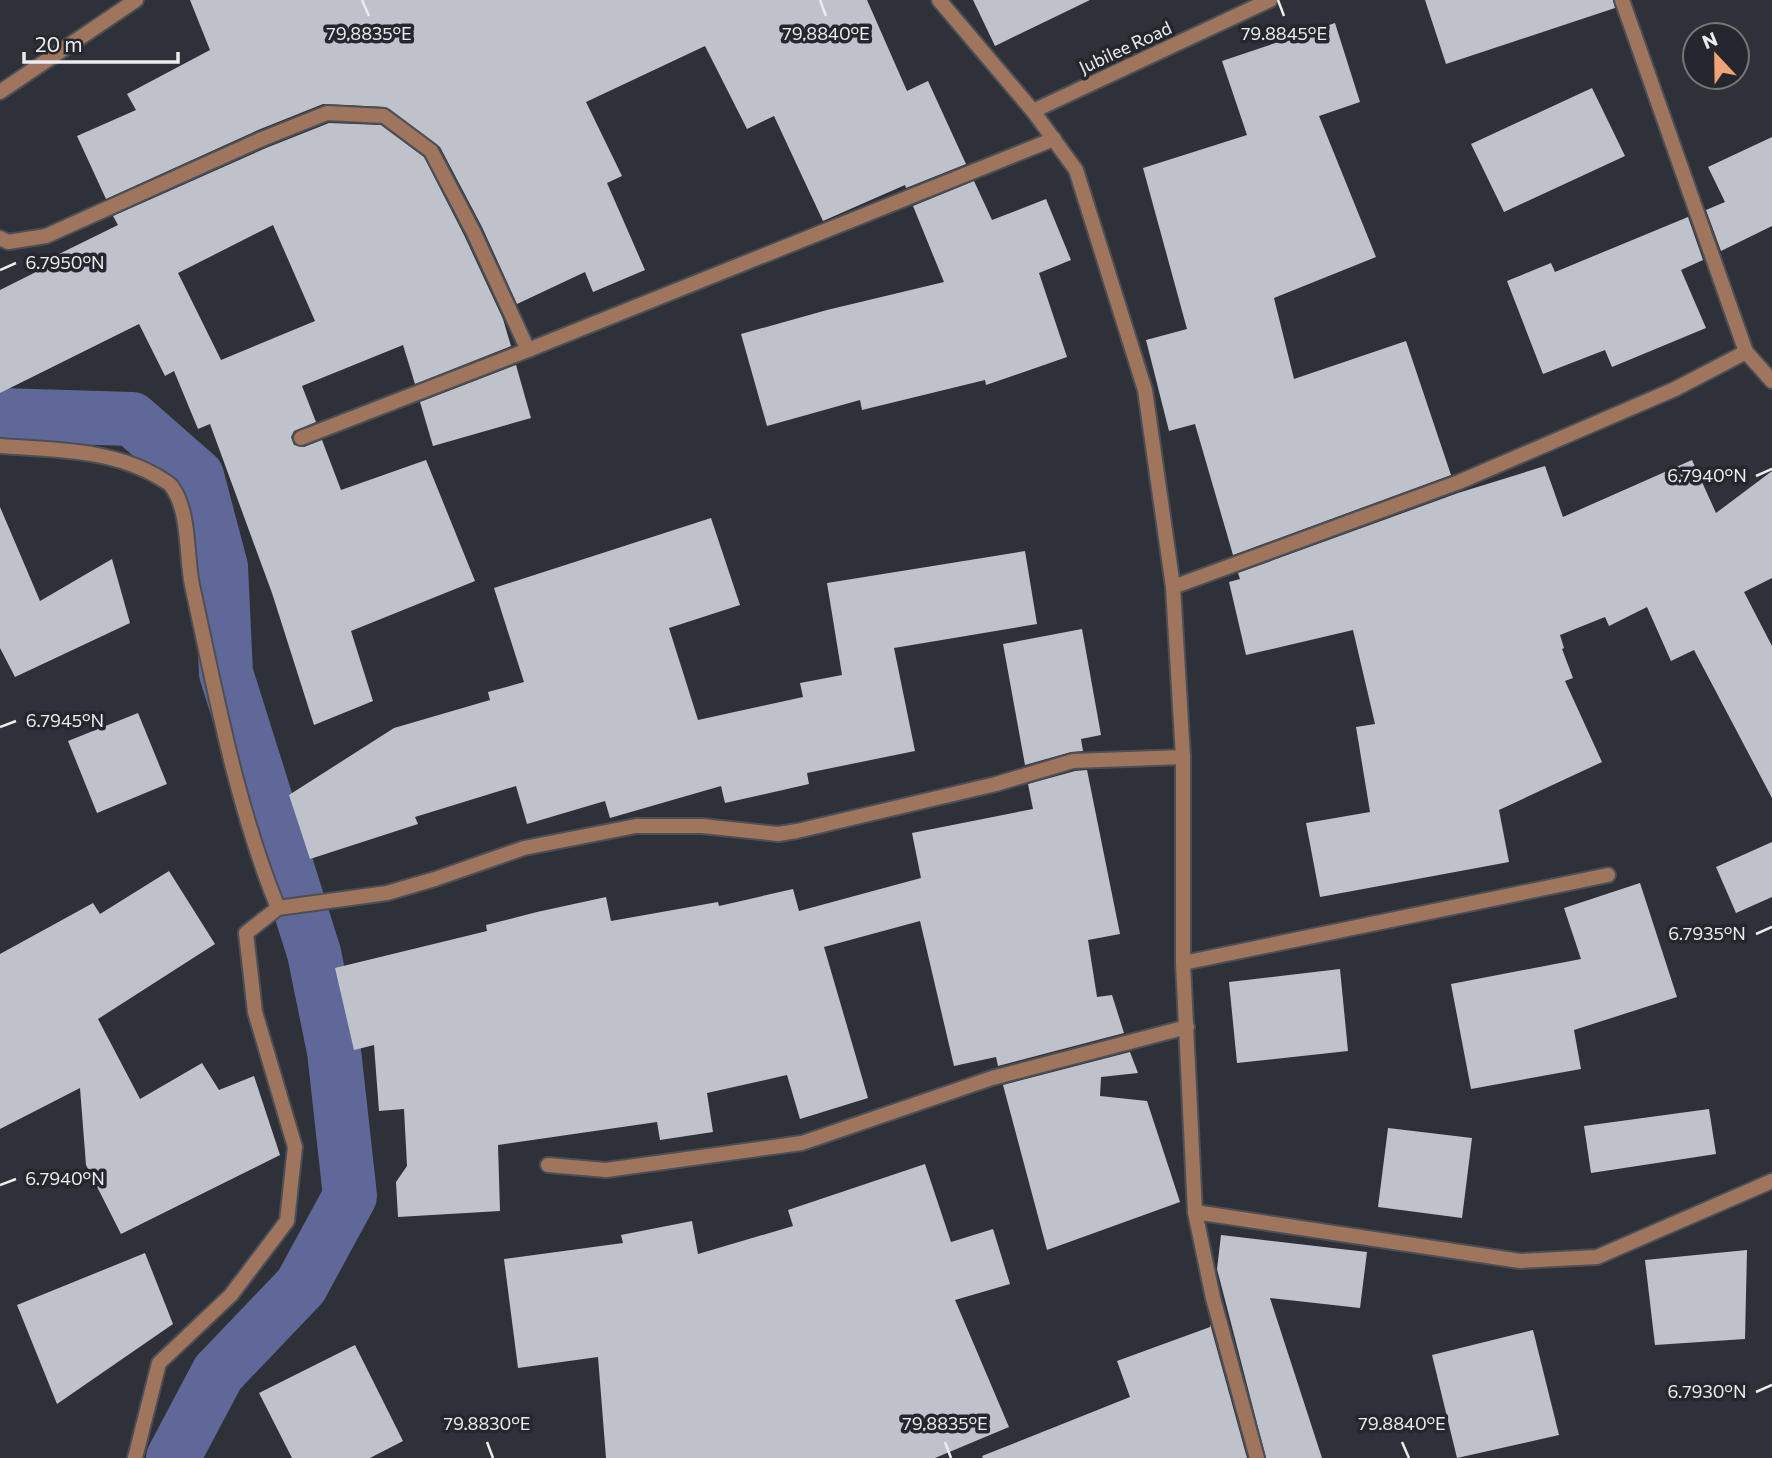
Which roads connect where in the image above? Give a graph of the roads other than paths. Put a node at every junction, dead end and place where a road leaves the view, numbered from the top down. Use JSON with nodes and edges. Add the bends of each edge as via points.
{"nodes":[{"id":1,"x":136,"y":0,"type":"edge"},
{"id":2,"x":939,"y":0,"type":"edge"},
{"id":3,"x":1270,"y":0,"type":"edge"},
{"id":4,"x":1622,"y":0,"type":"edge"},
{"id":5,"x":0,"y":92,"type":"edge"},
{"id":6,"x":1033,"y":111,"type":"junction"},
{"id":7,"x":1054,"y":139,"type":"junction"},
{"id":8,"x":0,"y":238,"type":"edge"},
{"id":9,"x":528,"y":350,"type":"junction"},
{"id":10,"x":1746,"y":352,"type":"junction"},
{"id":11,"x":1772,"y":381,"type":"edge"},
{"id":12,"x":301,"y":438,"type":"dead end"},
{"id":13,"x":0,"y":446,"type":"edge"},
{"id":14,"x":1173,"y":587,"type":"junction"},
{"id":15,"x":1182,"y":757,"type":"junction"},
{"id":16,"x":1608,"y":875,"type":"dead end"},
{"id":17,"x":278,"y":908,"type":"junction"},
{"id":18,"x":1183,"y":963,"type":"junction"},
{"id":19,"x":1187,"y":1027,"type":"junction"},
{"id":20,"x":548,"y":1165,"type":"dead end"},
{"id":21,"x":1772,"y":1181,"type":"edge"},
{"id":22,"x":1195,"y":1212,"type":"junction"},
{"id":23,"x":135,"y":1458,"type":"edge"},
{"id":24,"x":1256,"y":1458,"type":"edge"}],
"edges":[{"from":1,"to":5,"type":"street"},
{"from":2,"to":6,"type":"street"},
{"from":3,"to":6,"type":"street","name":"Jubilee Road"},
{"from":4,"to":10,"type":"street"},
{"from":6,"to":7,"type":"street"},
{"from":7,"to":9,"type":"street"},
{"from":7,"to":14,"type":"street","via":[[1076,170],[1145,390]]},
{"from":8,"to":9,"type":"street","via":[[8,242],[46,236],[327,113],[384,116],[431,151]]},
{"from":9,"to":12,"type":"street"},
{"from":10,"to":11,"type":"street"},
{"from":10,"to":14,"type":"street","via":[[1459,482]]},
{"from":13,"to":17,"type":"street","via":[[105,457],[142,467],[172,486],[184,518],[190,576],[242,805]]},
{"from":14,"to":15,"type":"street"},
{"from":15,"to":17,"type":"street","via":[[1073,761],[996,784],[778,834],[702,826],[636,826],[524,848],[387,893]]},
{"from":15,"to":18,"type":"street"},
{"from":16,"to":18,"type":"street"},
{"from":17,"to":23,"type":"street","via":[[246,933],[256,1012],[295,1147],[287,1221],[231,1295],[159,1363]]},
{"from":18,"to":19,"type":"street"},
{"from":19,"to":20,"type":"street","via":[[992,1078],[802,1143],[606,1170]]},
{"from":19,"to":22,"type":"street"},
{"from":21,"to":22,"type":"street","via":[[1597,1257],[1520,1261]]},
{"from":22,"to":24,"type":"street"}]}
